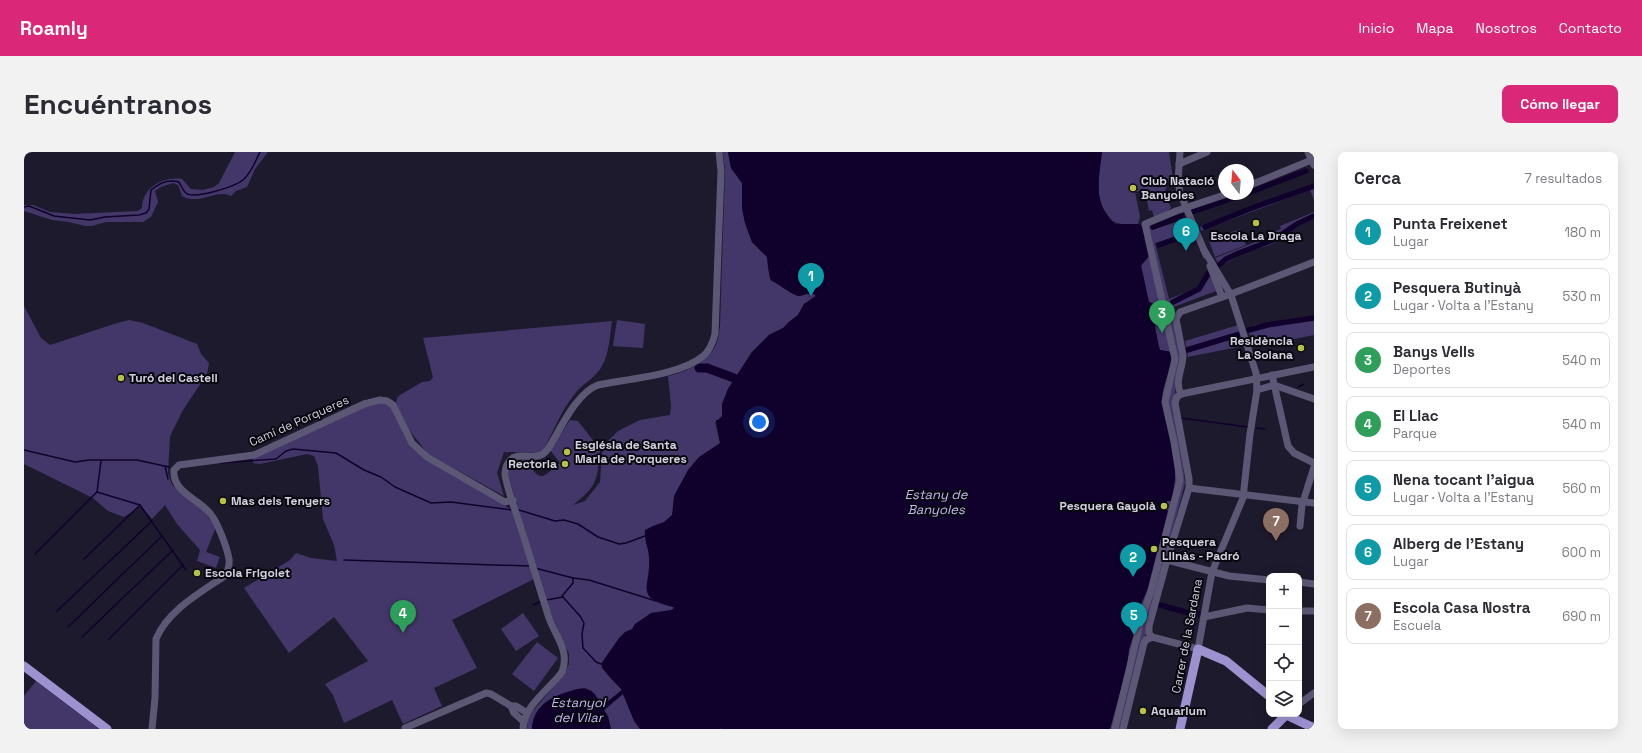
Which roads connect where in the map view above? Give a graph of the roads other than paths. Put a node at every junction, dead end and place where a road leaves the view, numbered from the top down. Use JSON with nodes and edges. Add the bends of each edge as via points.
{"nodes":[{"id":1,"x":719,"y":152,"type":"edge"},
{"id":2,"x":1180,"y":152,"type":"edge"},
{"id":3,"x":1208,"y":152,"type":"edge"},
{"id":4,"x":1308,"y":152,"type":"edge"},
{"id":5,"x":1313,"y":161,"type":"edge"},
{"id":6,"x":1179,"y":164,"type":"junction"},
{"id":7,"x":1254,"y":184,"type":"edge"},
{"id":8,"x":1218,"y":197,"type":"edge"},
{"id":9,"x":1186,"y":208,"type":"junction"},
{"id":10,"x":1204,"y":250,"type":"junction"},
{"id":11,"x":1314,"y":262,"type":"edge"},
{"id":12,"x":1231,"y":294,"type":"junction"},
{"id":13,"x":1222,"y":298,"type":"junction"},
{"id":14,"x":1314,"y":367,"type":"edge"},
{"id":15,"x":1272,"y":375,"type":"junction"},
{"id":16,"x":1257,"y":378,"type":"junction"},
{"id":17,"x":1274,"y":385,"type":"junction"},
{"id":18,"x":1257,"y":390,"type":"junction"},
{"id":19,"x":1181,"y":394,"type":"junction"},
{"id":20,"x":1314,"y":399,"type":"edge"},
{"id":21,"x":1314,"y":462,"type":"edge"},
{"id":22,"x":1314,"y":467,"type":"edge"},
{"id":23,"x":1189,"y":488,"type":"junction"},
{"id":24,"x":1244,"y":496,"type":"junction"},
{"id":25,"x":513,"y":500,"type":"junction"},
{"id":26,"x":1302,"y":503,"type":"junction"},
{"id":27,"x":1314,"y":505,"type":"edge"},
{"id":28,"x":1300,"y":526,"type":"dead end"},
{"id":29,"x":1167,"y":560,"type":"junction"},
{"id":30,"x":1212,"y":572,"type":"junction"},
{"id":31,"x":1266,"y":580,"type":"edge"},
{"id":32,"x":1302,"y":582,"type":"edge"},
{"id":33,"x":1314,"y":584,"type":"edge"},
{"id":34,"x":1266,"y":610,"type":"edge"},
{"id":35,"x":1302,"y":611,"type":"edge"},
{"id":36,"x":1314,"y":611,"type":"edge"},
{"id":37,"x":1204,"y":617,"type":"junction"},
{"id":38,"x":1152,"y":637,"type":"junction"},
{"id":39,"x":1198,"y":649,"type":"junction"},
{"id":40,"x":24,"y":666,"type":"edge"},
{"id":41,"x":1314,"y":693,"type":"edge"},
{"id":42,"x":1265,"y":696,"type":"edge"},
{"id":43,"x":1302,"y":702,"type":"edge"},
{"id":44,"x":511,"y":706,"type":"junction"},
{"id":45,"x":527,"y":713,"type":"junction"},
{"id":46,"x":1286,"y":717,"type":"edge"},
{"id":47,"x":1292,"y":717,"type":"edge"},
{"id":48,"x":524,"y":725,"type":"edge"},
{"id":49,"x":405,"y":728,"type":"edge"},
{"id":50,"x":1314,"y":728,"type":"edge"},
{"id":51,"x":107,"y":729,"type":"edge"},
{"id":52,"x":152,"y":729,"type":"edge"},
{"id":53,"x":1115,"y":729,"type":"edge"},
{"id":54,"x":1123,"y":729,"type":"edge"},
{"id":55,"x":1180,"y":729,"type":"edge"},
{"id":56,"x":1272,"y":729,"type":"edge"}],
"edges":[{"from":1,"to":25,"type":"street","via":[[721,171],[715,334],[708,351],[695,362],[679,369],[589,389],[576,403],[544,453],[539,456],[517,456],[508,462],[505,468]]},
{"from":2,"to":6,"type":"street"},
{"from":3,"to":6,"type":"street"},
{"from":4,"to":5,"type":"street"},
{"from":5,"to":7,"type":"street"},
{"from":6,"to":9,"type":"street","via":[[1178,181]]},
{"from":8,"to":9,"type":"street"},
{"from":9,"to":10,"type":"street"},
{"from":9,"to":53,"type":"street","via":[[1145,224],[1175,359],[1165,402],[1180,480],[1135,641]]},
{"from":10,"to":12,"type":"street","name":"Carrer de la Sardana"},
{"from":10,"to":13,"type":"street"},
{"from":11,"to":12,"type":"street"},
{"from":12,"to":13,"type":"street"},
{"from":12,"to":16,"type":"street","name":"Carrer de la Sardana","via":[[1248,342]]},
{"from":13,"to":19,"type":"street","via":[[1185,309],[1177,314],[1176,323],[1183,361],[1178,384]]},
{"from":14,"to":15,"type":"street"},
{"from":15,"to":16,"type":"street"},
{"from":15,"to":17,"type":"street"},
{"from":16,"to":18,"type":"street","name":"Carrer de la Sardana"},
{"from":16,"to":19,"type":"street"},
{"from":17,"to":18,"type":"street"},
{"from":17,"to":20,"type":"street"},
{"from":17,"to":21,"type":"street","via":[[1288,446],[1294,453]]},
{"from":18,"to":24,"type":"street","name":"Carrer de la Sardana"},
{"from":19,"to":23,"type":"street","via":[[1175,402]]},
{"from":22,"to":26,"type":"street"},
{"from":23,"to":24,"type":"street"},
{"from":23,"to":29,"type":"street"},
{"from":24,"to":26,"type":"street"},
{"from":24,"to":30,"type":"street","name":"Carrer de la Sardana"},
{"from":25,"to":45,"type":"street","via":[[550,618],[563,648],[565,665],[556,681]]},
{"from":25,"to":52,"type":"street","name":"Camí de Porqueres","via":[[505,502],[427,457],[412,443],[393,405],[380,400],[364,404],[254,455],[179,465],[174,470],[174,480],[177,486],[209,511],[218,524],[229,567],[226,575],[183,605],[160,630],[156,639]]},
{"from":26,"to":27,"type":"street"},
{"from":26,"to":28,"type":"street"},
{"from":29,"to":30,"type":"street"},
{"from":29,"to":38,"type":"street","via":[[1149,626]]},
{"from":30,"to":31,"type":"street"},
{"from":30,"to":37,"type":"street","name":"Carrer de la Sardana"},
{"from":32,"to":33,"type":"street"},
{"from":34,"to":37,"type":"street","via":[[1247,608]]},
{"from":35,"to":36,"type":"street"},
{"from":37,"to":39,"type":"street","name":"Carrer de la Sardana"},
{"from":38,"to":39,"type":"street"},
{"from":38,"to":54,"type":"street","via":[[1144,643]]},
{"from":39,"to":42,"type":"main road","via":[[1226,661]]},
{"from":39,"to":55,"type":"main road","name":"Carrer de la Sardana"},
{"from":40,"to":51,"type":"main road"},
{"from":41,"to":43,"type":"street"},
{"from":44,"to":45,"type":"street","via":[[516,706]]},
{"from":44,"to":48,"type":"street"},
{"from":44,"to":49,"type":"street","via":[[486,693]]},
{"from":45,"to":48,"type":"street"},
{"from":46,"to":56,"type":"main road"},
{"from":47,"to":50,"type":"main road"}]}
